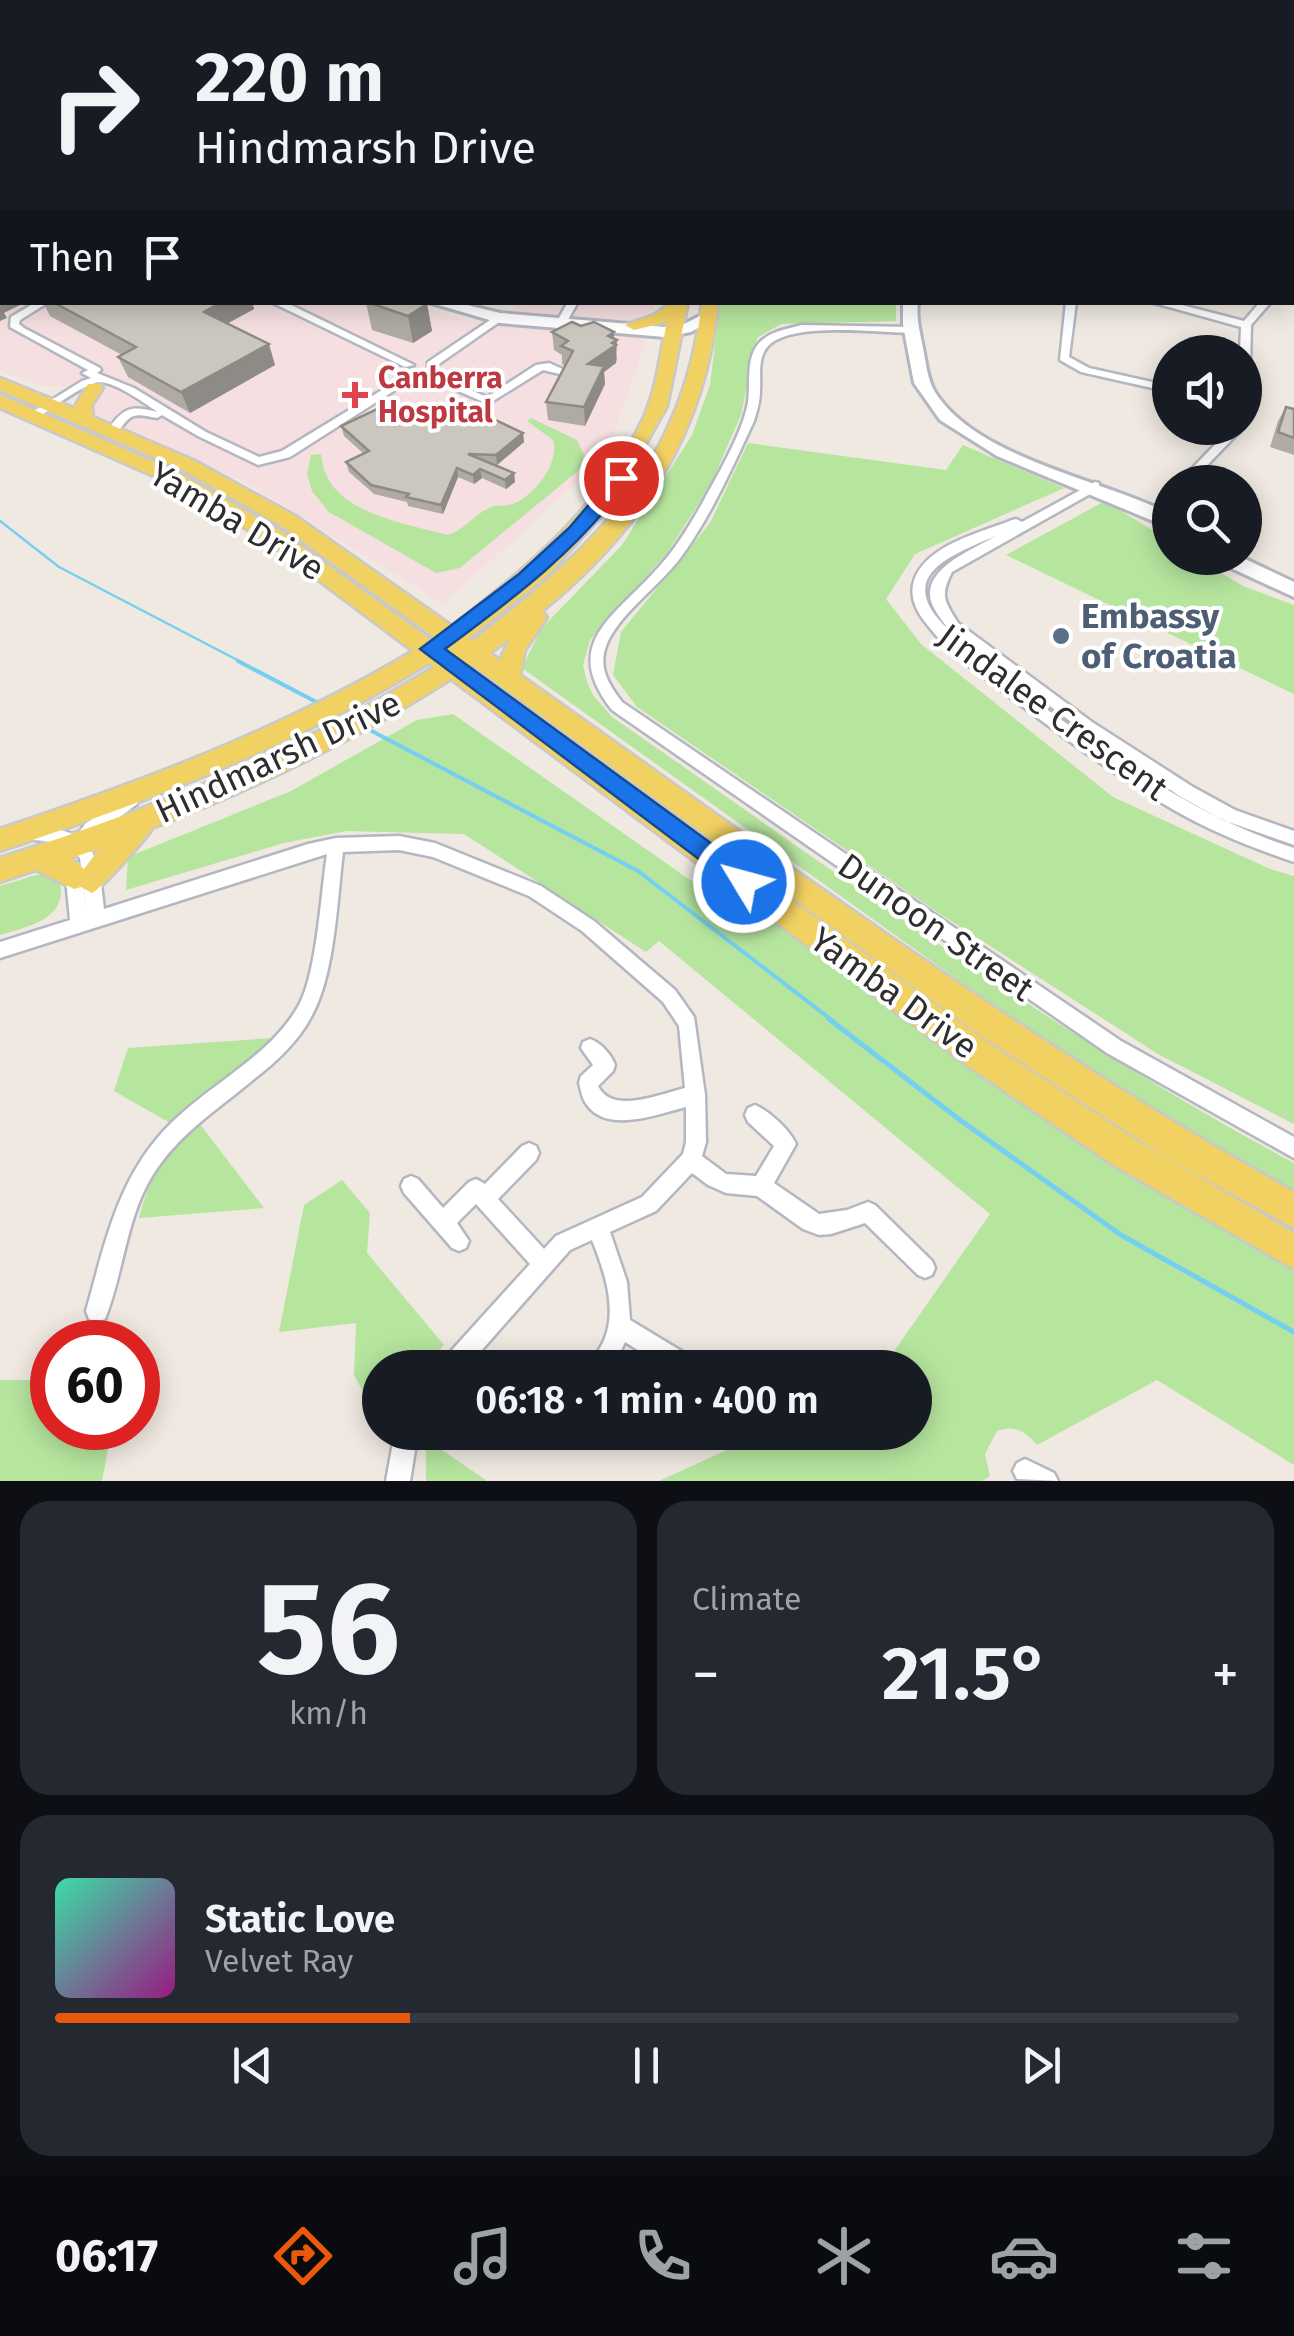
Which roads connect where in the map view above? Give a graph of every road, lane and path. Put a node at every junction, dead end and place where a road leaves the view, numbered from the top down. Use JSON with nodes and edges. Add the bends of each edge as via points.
{"nodes":[{"id":1,"x":26,"y":305,"type":"edge"},
{"id":2,"x":39,"y":305,"type":"edge"},
{"id":3,"x":282,"y":305,"type":"edge"},
{"id":4,"x":447,"y":305,"type":"edge"},
{"id":5,"x":571,"y":305,"type":"edge"},
{"id":6,"x":679,"y":305,"type":"edge"},
{"id":7,"x":911,"y":305,"type":"edge"},
{"id":8,"x":1070,"y":305,"type":"edge"},
{"id":9,"x":1168,"y":305,"type":"edge"},
{"id":10,"x":1263,"y":305,"type":"edge"},
{"id":11,"x":709,"y":310,"type":"edge"},
{"id":12,"x":500,"y":318,"type":"junction"},
{"id":13,"x":15,"y":320,"type":"junction"},
{"id":14,"x":561,"y":322,"type":"junction"},
{"id":15,"x":1246,"y":325,"type":"junction"},
{"id":16,"x":640,"y":328,"type":"junction"},
{"id":17,"x":674,"y":330,"type":"junction"},
{"id":18,"x":912,"y":330,"type":"junction"},
{"id":19,"x":1246,"y":335,"type":"edge"},
{"id":20,"x":704,"y":346,"type":"junction"},
{"id":21,"x":432,"y":371,"type":"junction"},
{"id":22,"x":409,"y":372,"type":"junction"},
{"id":23,"x":564,"y":372,"type":"edge"},
{"id":24,"x":666,"y":372,"type":"junction"},
{"id":25,"x":93,"y":380,"type":"junction"},
{"id":26,"x":0,"y":383,"type":"edge"},
{"id":27,"x":1152,"y":385,"type":"edge"},
{"id":28,"x":0,"y":401,"type":"edge"},
{"id":29,"x":46,"y":412,"type":"junction"},
{"id":30,"x":171,"y":416,"type":"junction"},
{"id":31,"x":84,"y":418,"type":"junction"},
{"id":32,"x":113,"y":431,"type":"junction"},
{"id":33,"x":1221,"y":445,"type":"edge"},
{"id":34,"x":1201,"y":465,"type":"edge"},
{"id":35,"x":1095,"y":486,"type":"junction"},
{"id":36,"x":1152,"y":512,"type":"edge"},
{"id":37,"x":1044,"y":514,"type":"junction"},
{"id":38,"x":1257,"y":575,"type":"edge"},
{"id":39,"x":554,"y":588,"type":"junction"},
{"id":40,"x":1294,"y":590,"type":"edge"},
{"id":41,"x":490,"y":608,"type":"junction"},
{"id":42,"x":399,"y":614,"type":"junction"},
{"id":43,"x":430,"y":649,"type":"junction"},
{"id":44,"x":459,"y":651,"type":"junction"},
{"id":45,"x":508,"y":676,"type":"junction"},
{"id":46,"x":414,"y":692,"type":"junction"},
{"id":47,"x":360,"y":694,"type":"junction"},
{"id":48,"x":518,"y":714,"type":"junction"},
{"id":49,"x":141,"y":792,"type":"junction"},
{"id":50,"x":155,"y":816,"type":"junction"},
{"id":51,"x":10,"y":836,"type":"edge"},
{"id":52,"x":1294,"y":838,"type":"edge"},
{"id":53,"x":81,"y":844,"type":"junction"},
{"id":54,"x":336,"y":845,"type":"junction"},
{"id":55,"x":1294,"y":855,"type":"edge"},
{"id":56,"x":38,"y":859,"type":"junction"},
{"id":57,"x":0,"y":870,"type":"edge"},
{"id":58,"x":83,"y":879,"type":"junction"},
{"id":59,"x":88,"y":922,"type":"junction"},
{"id":60,"x":0,"y":950,"type":"edge"},
{"id":61,"x":590,"y":1048,"type":"dead end"},
{"id":62,"x":695,"y":1095,"type":"junction"},
{"id":63,"x":755,"y":1115,"type":"dead end"},
{"id":64,"x":1294,"y":1148,"type":"edge"},
{"id":65,"x":529,"y":1153,"type":"dead end"},
{"id":66,"x":691,"y":1160,"type":"junction"},
{"id":67,"x":411,"y":1186,"type":"dead end"},
{"id":68,"x":761,"y":1186,"type":"junction"},
{"id":69,"x":485,"y":1198,"type":"junction"},
{"id":70,"x":1294,"y":1211,"type":"edge"},
{"id":71,"x":443,"y":1223,"type":"junction"},
{"id":72,"x":598,"y":1229,"type":"junction"},
{"id":73,"x":459,"y":1241,"type":"dead end"},
{"id":74,"x":1294,"y":1252,"type":"edge"},
{"id":75,"x":542,"y":1262,"type":"junction"},
{"id":76,"x":925,"y":1268,"type":"dead end"},
{"id":77,"x":97,"y":1311,"type":"dead end"},
{"id":78,"x":621,"y":1327,"type":"junction"},
{"id":79,"x":466,"y":1350,"type":"edge"},
{"id":80,"x":609,"y":1350,"type":"edge"},
{"id":81,"x":659,"y":1350,"type":"edge"},
{"id":82,"x":404,"y":1450,"type":"edge"},
{"id":83,"x":398,"y":1481,"type":"edge"}],
"edges":[{"from":1,"to":13,"type":"street"},
{"from":2,"to":13,"type":"street"},
{"from":3,"to":22,"type":"street"},
{"from":4,"to":12,"type":"street"},
{"from":5,"to":14,"type":"street"},
{"from":6,"to":16,"type":"main road"},
{"from":6,"to":17,"type":"main road","name":"Hindmarsh Drive"},
{"from":7,"to":18,"type":"street"},
{"from":8,"to":27,"type":"street","via":[[1064,358],[1085,370]]},
{"from":9,"to":15,"type":"street"},
{"from":10,"to":15,"type":"street"},
{"from":11,"to":17,"type":"street"},
{"from":11,"to":20,"type":"main road","name":"Hindmarsh Drive"},
{"from":12,"to":14,"type":"street"},
{"from":12,"to":21,"type":"street"},
{"from":13,"to":25,"type":"street","via":[[16,328]]},
{"from":14,"to":16,"type":"street"},
{"from":15,"to":19,"type":"street"},
{"from":16,"to":17,"type":"street"},
{"from":16,"to":24,"type":"main road","via":[[654,338]]},
{"from":17,"to":20,"type":"street"},
{"from":17,"to":24,"type":"main road","name":"Hindmarsh Drive"},
{"from":18,"to":35,"type":"street","via":[[926,391],[962,431]]},
{"from":18,"to":64,"type":"street","name":"Dunoon Street","via":[[802,328],[765,341],[751,415],[712,499],[666,568],[604,634],[596,657],[600,686],[616,706],[1022,986],[1114,1047]]},
{"from":20,"to":39,"type":"main road","name":"Hindmarsh Drive","via":[[680,428],[648,485]]},
{"from":21,"to":22,"type":"street"},
{"from":21,"to":23,"type":"street","via":[[488,401],[540,367]]},
{"from":22,"to":30,"type":"street","via":[[286,454],[258,462]]},
{"from":24,"to":41,"type":"main road","name":"Hindmarsh Drive","via":[[651,422],[621,478],[576,532]]},
{"from":25,"to":26,"type":"main road","via":[[41,392]]},
{"from":25,"to":29,"type":"street"},
{"from":25,"to":29,"type":"street"},
{"from":25,"to":30,"type":"street","via":[[130,390]]},
{"from":25,"to":31,"type":"main road"},
{"from":26,"to":29,"type":"main road","name":"Yamba Drive"},
{"from":28,"to":29,"type":"main road","name":"Yamba Drive"},
{"from":29,"to":31,"type":"main road","name":"Yamba Drive"},
{"from":29,"to":42,"type":"main road","name":"Yamba Drive","via":[[206,494]]},
{"from":30,"to":32,"type":"street","via":[[136,410]]},
{"from":31,"to":32,"type":"main road","name":"Yamba Drive"},
{"from":32,"to":42,"type":"main road","name":"Yamba Drive","via":[[260,503]]},
{"from":33,"to":34,"type":"street"},
{"from":35,"to":36,"type":"street"},
{"from":35,"to":37,"type":"street","name":"Jindalee Crescent"},
{"from":37,"to":52,"type":"street","name":"Jindalee Crescent","via":[[947,569],[936,589],[944,616],[1158,774],[1229,815]]},
{"from":37,"to":55,"type":"street","name":"Jindalee Crescent","via":[[932,562],[919,587],[928,620],[994,676],[1148,785],[1222,828]]},
{"from":38,"to":40,"type":"street"},
{"from":39,"to":44,"type":"main road","name":"Hindmarsh Drive"},
{"from":39,"to":45,"type":"main road","via":[[514,649]]},
{"from":41,"to":42,"type":"main road"},
{"from":41,"to":44,"type":"main road","name":"Hindmarsh Drive"},
{"from":42,"to":43,"type":"main road","name":"Yamba Drive"},
{"from":42,"to":44,"type":"main road","name":"Yamba Drive"},
{"from":42,"to":47,"type":"main road","via":[[399,648]]},
{"from":43,"to":44,"type":"main road","name":"Yamba Drive"},
{"from":43,"to":47,"type":"main road","name":"Hindmarsh Drive"},
{"from":44,"to":45,"type":"main road","name":"Yamba Drive"},
{"from":44,"to":46,"type":"main road","name":"Hindmarsh Drive"},
{"from":44,"to":48,"type":"main road","name":"Yamba Drive"},
{"from":45,"to":70,"type":"main road","name":"Yamba Drive","via":[[1040,1058]]},
{"from":46,"to":48,"type":"main road","via":[[466,691]]},
{"from":46,"to":50,"type":"main road","name":"Hindmarsh Drive","via":[[337,736]]},
{"from":47,"to":49,"type":"main road","name":"Hindmarsh Drive"},
{"from":48,"to":74,"type":"main road","name":"Yamba Drive","via":[[1010,1077]]},
{"from":49,"to":51,"type":"main road","name":"Hindmarsh Drive"},
{"from":49,"to":53,"type":"street","via":[[90,829]]},
{"from":50,"to":53,"type":"main road","name":"Hindmarsh Drive"},
{"from":50,"to":58,"type":"main road"},
{"from":51,"to":53,"type":"street","via":[[50,834]]},
{"from":53,"to":56,"type":"main road","name":"Hindmarsh Drive"},
{"from":53,"to":58,"type":"street","via":[[89,853]]},
{"from":54,"to":59,"type":"street"},
{"from":54,"to":62,"type":"street","via":[[399,843],[435,850],[558,903],[682,1010]]},
{"from":54,"to":77,"type":"street","via":[[306,1010],[276,1046],[153,1156],[125,1217]]},
{"from":56,"to":57,"type":"main road","name":"Hindmarsh Drive"},
{"from":56,"to":58,"type":"main road"},
{"from":58,"to":59,"type":"street"},
{"from":59,"to":60,"type":"street"},
{"from":61,"to":62,"type":"street","via":[[606,1064],[588,1083],[588,1094],[609,1112]]},
{"from":62,"to":66,"type":"street"},
{"from":63,"to":68,"type":"street","via":[[786,1144]]},
{"from":65,"to":69,"type":"street"},
{"from":66,"to":68,"type":"street","via":[[716,1180]]},
{"from":66,"to":72,"type":"street","via":[[650,1204]]},
{"from":67,"to":71,"type":"street"},
{"from":68,"to":76,"type":"street","via":[[810,1223],[829,1227],[868,1212]]},
{"from":69,"to":71,"type":"street","via":[[476,1189]]},
{"from":69,"to":75,"type":"street"},
{"from":71,"to":73,"type":"street"},
{"from":72,"to":75,"type":"street","via":[[563,1243]]},
{"from":72,"to":78,"type":"street","via":[[621,1302]]},
{"from":75,"to":79,"type":"street"},
{"from":78,"to":80,"type":"street"},
{"from":78,"to":81,"type":"street"},
{"from":82,"to":83,"type":"street"}]}
